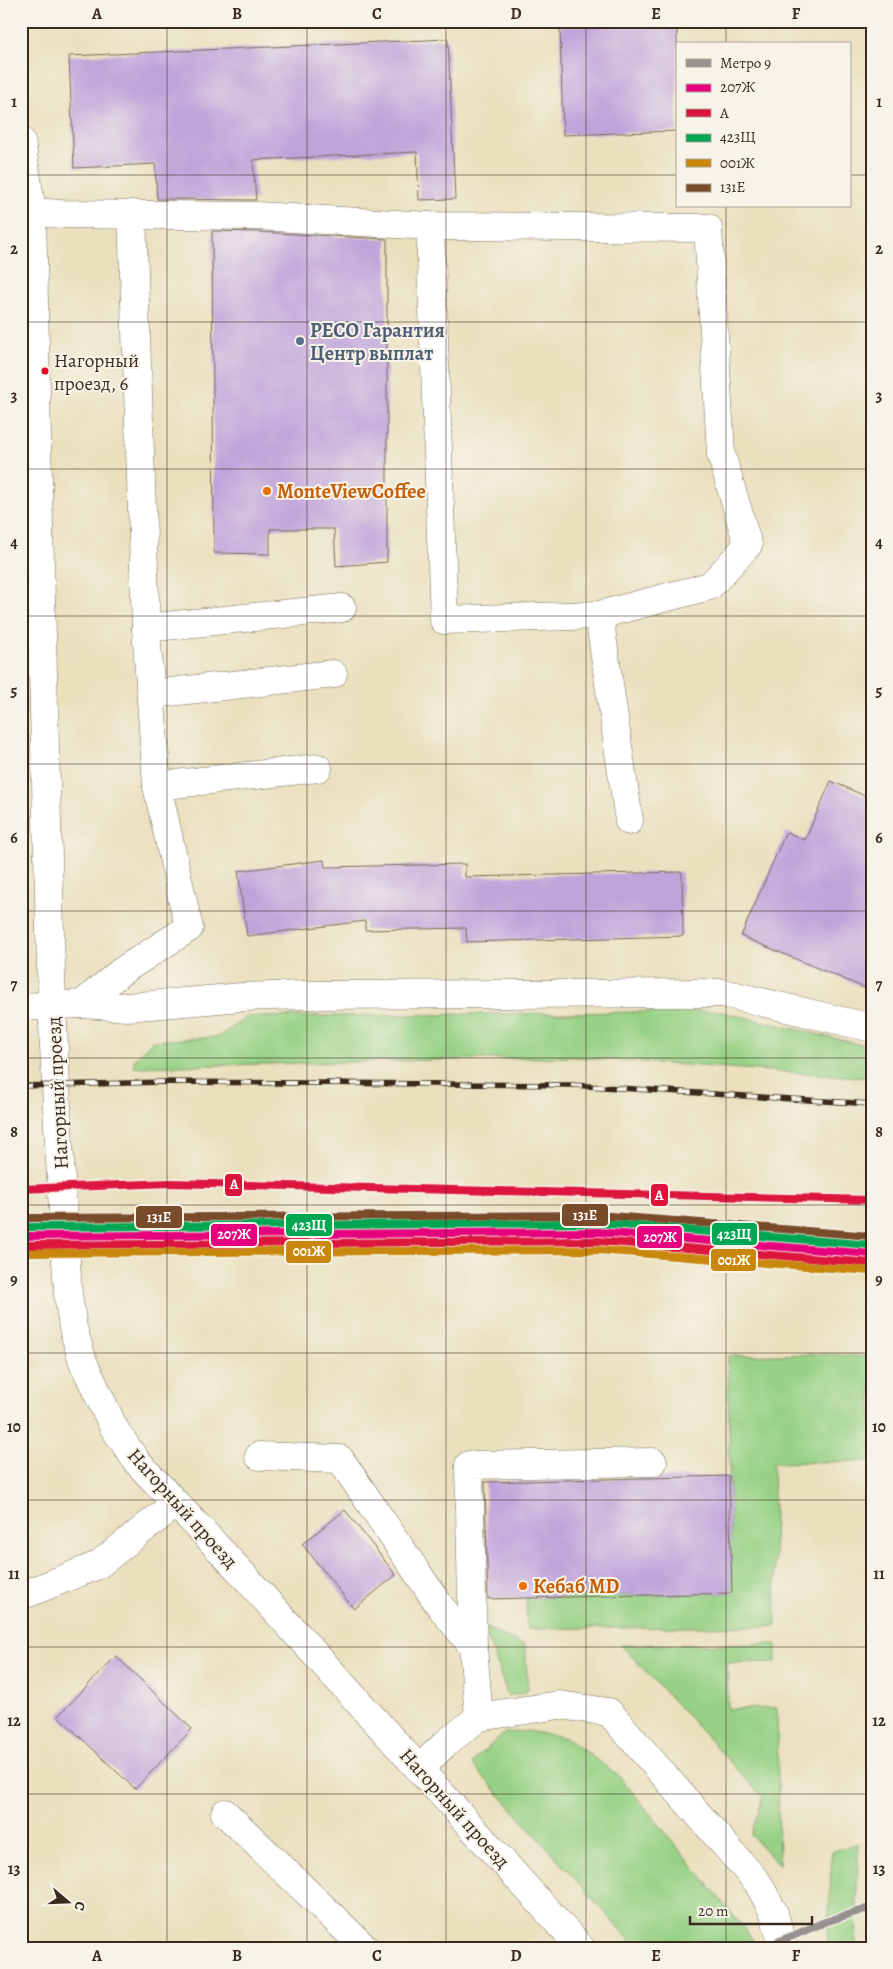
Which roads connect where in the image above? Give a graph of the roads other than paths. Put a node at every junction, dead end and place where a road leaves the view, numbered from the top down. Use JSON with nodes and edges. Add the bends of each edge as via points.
{"nodes":[{"id":1,"x":21,"y":141,"type":"edge"},
{"id":2,"x":32,"y":212,"type":"junction"},
{"id":3,"x":132,"y":214,"type":"junction"},
{"id":4,"x":430,"y":226,"type":"junction"},
{"id":5,"x":342,"y":608,"type":"dead end"},
{"id":6,"x":598,"y":615,"type":"junction"},
{"id":7,"x":146,"y":628,"type":"junction"},
{"id":8,"x":333,"y":674,"type":"dead end"},
{"id":9,"x":151,"y":694,"type":"junction"},
{"id":10,"x":318,"y":768,"type":"dead end"},
{"id":11,"x":157,"y":786,"type":"junction"},
{"id":12,"x":629,"y":821,"type":"dead end"},
{"id":13,"x":82,"y":1004,"type":"junction"},
{"id":14,"x":52,"y":1005,"type":"junction"},
{"id":15,"x":21,"y":1007,"type":"edge"},
{"id":16,"x":872,"y":1028,"type":"edge"},
{"id":17,"x":259,"y":1456,"type":"dead end"},
{"id":18,"x":653,"y":1462,"type":"dead end"},
{"id":19,"x":175,"y":1504,"type":"junction"},
{"id":20,"x":21,"y":1596,"type":"edge"},
{"id":21,"x":473,"y":1647,"type":"junction"},
{"id":22,"x":479,"y":1717,"type":"junction"},
{"id":23,"x":419,"y":1769,"type":"junction"},
{"id":24,"x":225,"y":1813,"type":"dead end"},
{"id":25,"x":365,"y":1948,"type":"edge"},
{"id":26,"x":581,"y":1948,"type":"edge"},
{"id":27,"x":783,"y":1948,"type":"edge"}],
"edges":[{"from":1,"to":2,"type":"street","name":"Нагорный проезд"},
{"from":2,"to":3,"type":"street"},
{"from":2,"to":14,"type":"street","name":"Нагорный проезд"},
{"from":3,"to":4,"type":"street","via":[[257,216]]},
{"from":3,"to":7,"type":"street"},
{"from":4,"to":6,"type":"street","via":[[444,620]]},
{"from":4,"to":6,"type":"street","via":[[708,228],[721,454],[748,545],[710,586]]},
{"from":5,"to":7,"type":"street"},
{"from":6,"to":12,"type":"street"},
{"from":7,"to":9,"type":"street"},
{"from":8,"to":9,"type":"street"},
{"from":9,"to":11,"type":"street"},
{"from":10,"to":11,"type":"street"},
{"from":11,"to":13,"type":"street","via":[[189,928],[122,971]]},
{"from":13,"to":14,"type":"street"},
{"from":13,"to":16,"type":"street","via":[[126,1007],[306,995],[723,993]]},
{"from":14,"to":15,"type":"street"},
{"from":14,"to":19,"type":"street","name":"Нагорный проезд","via":[[66,1267],[74,1328],[84,1362],[114,1428],[137,1462]]},
{"from":17,"to":21,"type":"street","via":[[340,1459],[440,1606]]},
{"from":18,"to":21,"type":"street","via":[[469,1466]]},
{"from":19,"to":20,"type":"street","via":[[98,1565]]},
{"from":19,"to":23,"type":"street","name":"Нагорный проезд"},
{"from":21,"to":22,"type":"street"},
{"from":22,"to":23,"type":"street"},
{"from":22,"to":27,"type":"street","via":[[559,1705],[609,1712],[758,1883],[774,1913]]},
{"from":23,"to":26,"type":"street","name":"Нагорный проезд"},
{"from":24,"to":25,"type":"street"}]}
